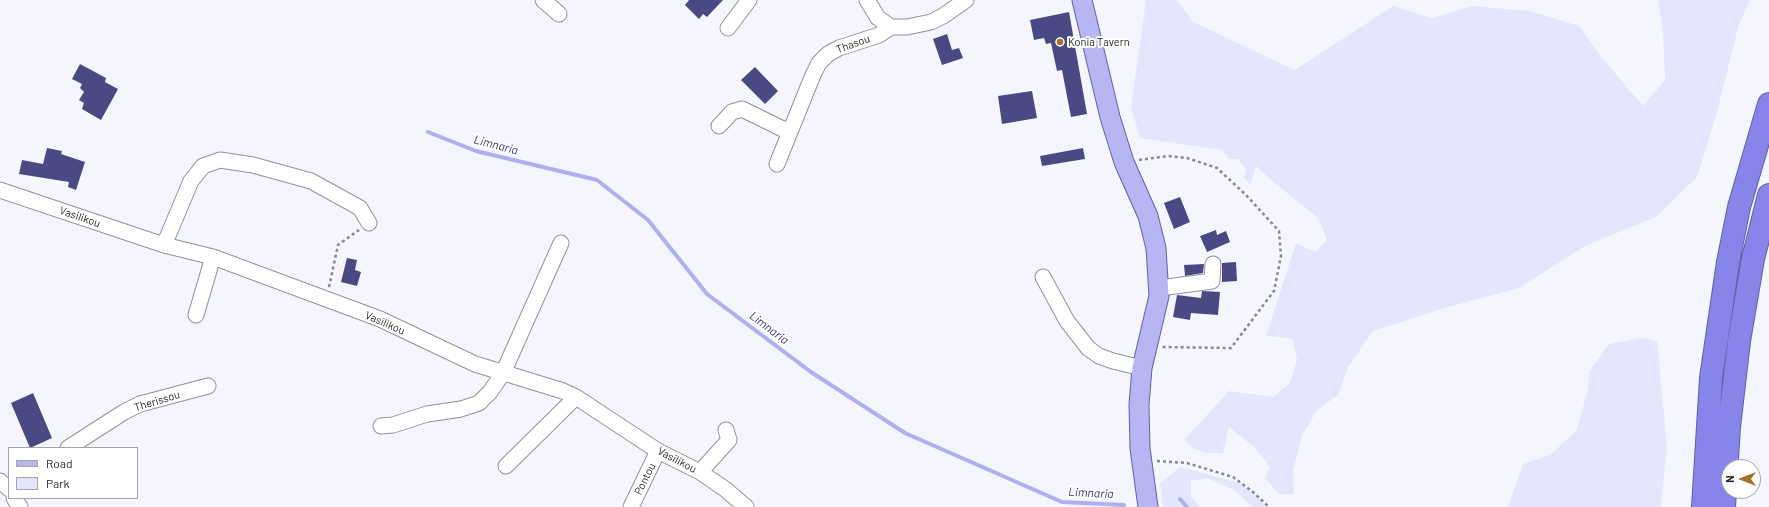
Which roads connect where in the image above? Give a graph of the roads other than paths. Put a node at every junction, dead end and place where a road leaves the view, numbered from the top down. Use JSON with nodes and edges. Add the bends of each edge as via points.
{"nodes":[{"id":1,"x":543,"y":0,"type":"edge"},
{"id":2,"x":749,"y":0,"type":"edge"},
{"id":3,"x":867,"y":0,"type":"edge"},
{"id":4,"x":965,"y":0,"type":"edge"},
{"id":5,"x":1082,"y":0,"type":"edge"},
{"id":6,"x":559,"y":14,"type":"dead end"},
{"id":7,"x":891,"y":27,"type":"junction"},
{"id":8,"x":728,"y":28,"type":"dead end"},
{"id":9,"x":1769,"y":104,"type":"edge"},
{"id":10,"x":718,"y":126,"type":"dead end"},
{"id":11,"x":789,"y":132,"type":"junction"},
{"id":12,"x":778,"y":164,"type":"dead end"},
{"id":13,"x":0,"y":190,"type":"edge"},
{"id":14,"x":1769,"y":195,"type":"edge"},
{"id":15,"x":369,"y":223,"type":"road end"},
{"id":16,"x":561,"y":244,"type":"dead end"},
{"id":17,"x":164,"y":245,"type":"junction"},
{"id":18,"x":213,"y":257,"type":"junction"},
{"id":19,"x":1213,"y":264,"type":"dead end"},
{"id":20,"x":1043,"y":277,"type":"dead end"},
{"id":21,"x":1160,"y":288,"type":"junction"},
{"id":22,"x":196,"y":315,"type":"dead end"},
{"id":23,"x":1142,"y":368,"type":"junction"},
{"id":24,"x":503,"y":373,"type":"junction"},
{"id":25,"x":208,"y":386,"type":"dead end"},
{"id":26,"x":576,"y":397,"type":"junction"},
{"id":27,"x":382,"y":426,"type":"dead end"},
{"id":28,"x":726,"y":430,"type":"dead end"},
{"id":29,"x":70,"y":447,"type":"edge"},
{"id":30,"x":658,"y":451,"type":"junction"},
{"id":31,"x":506,"y":466,"type":"dead end"},
{"id":32,"x":700,"y":472,"type":"junction"},
{"id":33,"x":631,"y":507,"type":"edge"},
{"id":34,"x":746,"y":507,"type":"edge"},
{"id":35,"x":1148,"y":507,"type":"edge"},
{"id":36,"x":1703,"y":507,"type":"edge"},
{"id":37,"x":1724,"y":507,"type":"edge"}],
"edges":[{"from":1,"to":6,"type":"street"},
{"from":2,"to":8,"type":"street"},
{"from":3,"to":7,"type":"street","via":[[878,18]]},
{"from":4,"to":7,"type":"street","name":"Thasou","via":[[931,22]]},
{"from":5,"to":21,"type":"main road","via":[[1102,87],[1124,162],[1141,197],[1153,231]]},
{"from":7,"to":11,"type":"street","name":"Thasou","via":[[879,35],[838,48],[819,63]]},
{"from":9,"to":36,"type":"highway","via":[[1740,207],[1726,276],[1710,378]]},
{"from":10,"to":11,"type":"street","via":[[732,112],[742,109]]},
{"from":11,"to":12,"type":"street","name":"Thasou"},
{"from":13,"to":17,"type":"street","name":"Vasilikou"},
{"from":14,"to":37,"type":"highway","via":[[1753,260],[1739,341],[1729,427]]},
{"from":15,"to":17,"type":"street","via":[[360,208],[311,181],[253,165],[220,160],[203,166],[192,181]]},
{"from":16,"to":24,"type":"street"},
{"from":17,"to":18,"type":"street","name":"Vasilikou"},
{"from":18,"to":22,"type":"street"},
{"from":18,"to":24,"type":"street","name":"Vasilikou","via":[[380,319],[475,364]]},
{"from":19,"to":21,"type":"street","via":[[1212,281]]},
{"from":20,"to":23,"type":"street","via":[[1067,321],[1088,348],[1099,356]]},
{"from":21,"to":23,"type":"main road"},
{"from":23,"to":35,"type":"main road","via":[[1139,405],[1141,460]]},
{"from":24,"to":26,"type":"street","name":"Vasilikou"},
{"from":24,"to":27,"type":"street","via":[[490,392],[478,403],[462,409],[427,414]]},
{"from":25,"to":29,"type":"street","name":"Therissou","via":[[140,404]]},
{"from":26,"to":30,"type":"street","name":"Vasilikou"},
{"from":26,"to":31,"type":"street"},
{"from":28,"to":32,"type":"street","via":[[728,440]]},
{"from":30,"to":32,"type":"street","name":"Vasilikou"},
{"from":30,"to":33,"type":"street","name":"Pontou"},
{"from":32,"to":34,"type":"street","name":"Vasilikou"}]}
